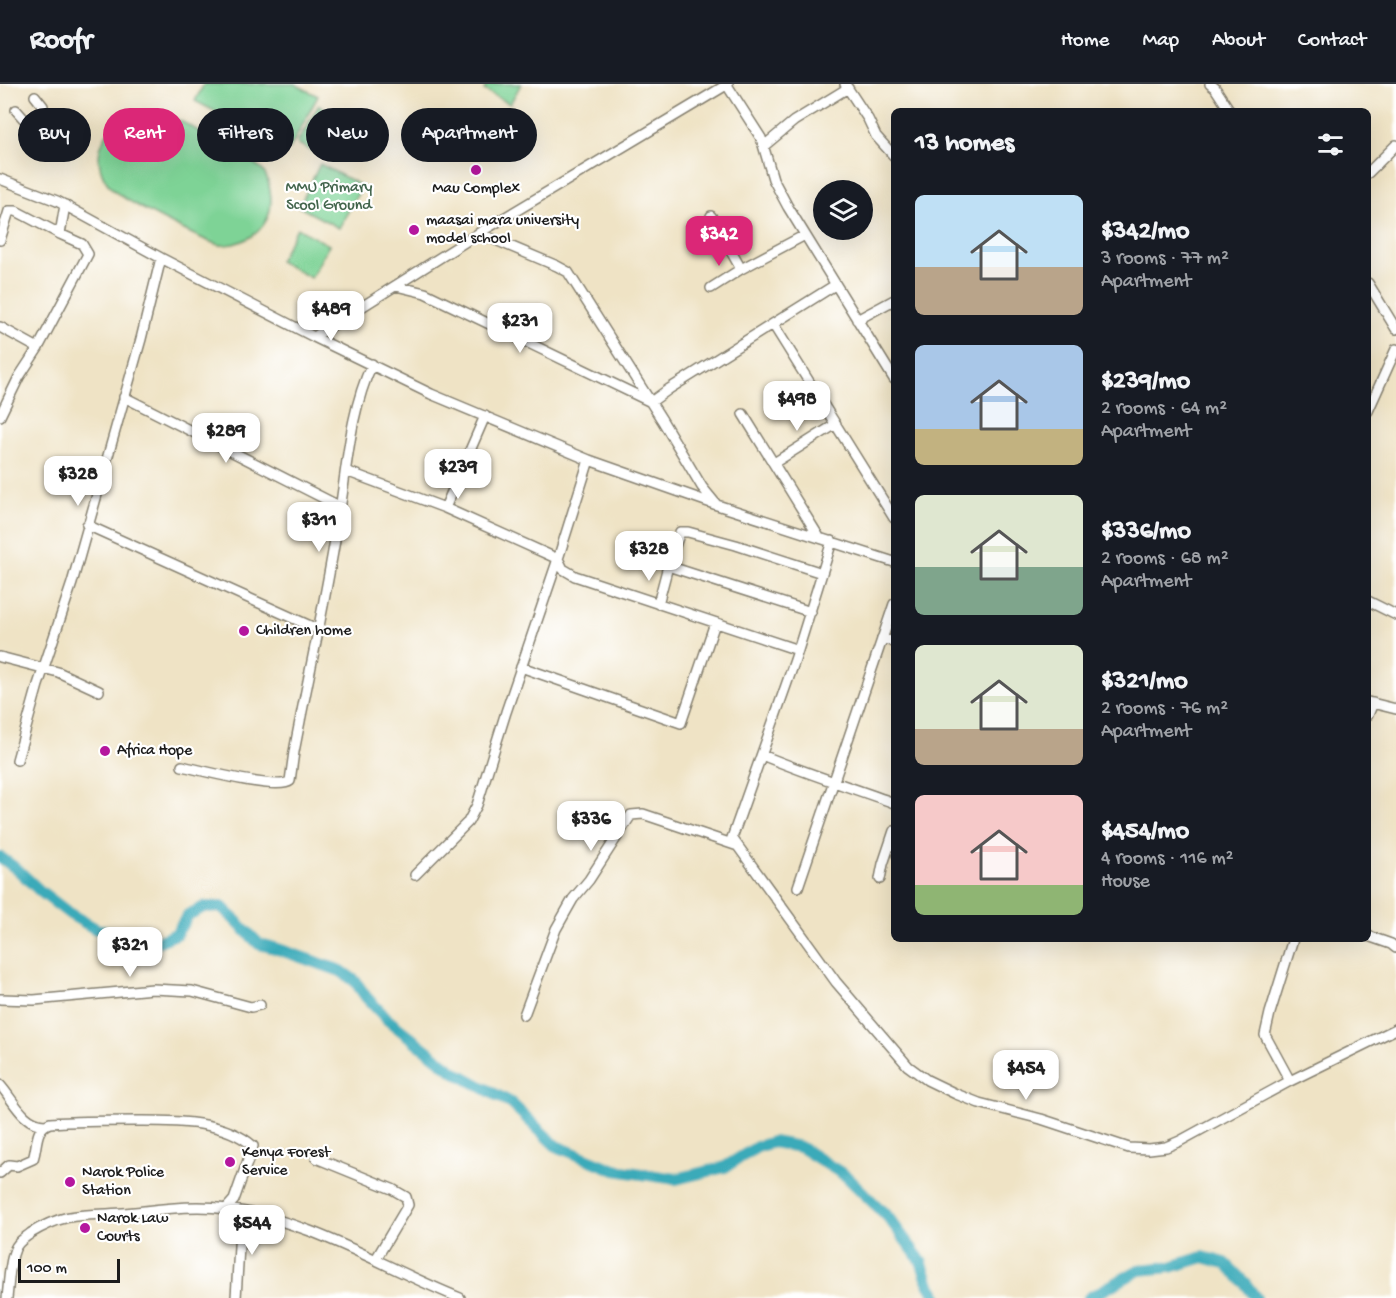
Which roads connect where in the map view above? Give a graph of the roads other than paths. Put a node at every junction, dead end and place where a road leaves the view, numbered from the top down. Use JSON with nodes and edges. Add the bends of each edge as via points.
{"nodes":[{"id":1,"x":728,"y":84,"type":"edge"},
{"id":2,"x":1210,"y":84,"type":"edge"},
{"id":3,"x":846,"y":86,"type":"edge"},
{"id":4,"x":35,"y":96,"type":"dead end"},
{"id":5,"x":43,"y":106,"type":"dead end"},
{"id":6,"x":1228,"y":108,"type":"edge"},
{"id":7,"x":16,"y":110,"type":"dead end"},
{"id":8,"x":18,"y":112,"type":"edge"},
{"id":9,"x":1396,"y":145,"type":"edge"},
{"id":10,"x":764,"y":146,"type":"junction"},
{"id":11,"x":891,"y":153,"type":"edge"},
{"id":12,"x":1371,"y":170,"type":"edge"},
{"id":13,"x":0,"y":179,"type":"edge"},
{"id":14,"x":65,"y":205,"type":"junction"},
{"id":15,"x":711,"y":216,"type":"dead end"},
{"id":16,"x":479,"y":233,"type":"junction"},
{"id":17,"x":60,"y":234,"type":"junction"},
{"id":18,"x":805,"y":235,"type":"junction"},
{"id":19,"x":0,"y":240,"type":"edge"},
{"id":20,"x":161,"y":258,"type":"junction"},
{"id":21,"x":741,"y":269,"type":"junction"},
{"id":22,"x":835,"y":285,"type":"junction"},
{"id":23,"x":396,"y":286,"type":"junction"},
{"id":24,"x":711,"y":288,"type":"dead end"},
{"id":25,"x":1371,"y":288,"type":"edge"},
{"id":26,"x":891,"y":302,"type":"edge"},
{"id":27,"x":857,"y":320,"type":"junction"},
{"id":28,"x":773,"y":324,"type":"junction"},
{"id":29,"x":0,"y":327,"type":"edge"},
{"id":30,"x":1396,"y":329,"type":"edge"},
{"id":31,"x":315,"y":337,"type":"junction"},
{"id":32,"x":38,"y":348,"type":"junction"},
{"id":33,"x":1396,"y":349,"type":"edge"},
{"id":34,"x":372,"y":364,"type":"junction"},
{"id":35,"x":891,"y":374,"type":"edge"},
{"id":36,"x":124,"y":397,"type":"junction"},
{"id":37,"x":651,"y":402,"type":"junction"},
{"id":38,"x":1371,"y":404,"type":"edge"},
{"id":39,"x":743,"y":414,"type":"dead end"},
{"id":40,"x":0,"y":416,"type":"edge"},
{"id":41,"x":485,"y":416,"type":"junction"},
{"id":42,"x":836,"y":424,"type":"junction"},
{"id":43,"x":589,"y":460,"type":"junction"},
{"id":44,"x":774,"y":464,"type":"junction"},
{"id":45,"x":346,"y":471,"type":"junction"},
{"id":46,"x":717,"y":505,"type":"junction"},
{"id":47,"x":341,"y":507,"type":"junction"},
{"id":48,"x":445,"y":508,"type":"junction"},
{"id":49,"x":891,"y":513,"type":"edge"},
{"id":50,"x":87,"y":525,"type":"junction"},
{"id":51,"x":819,"y":537,"type":"junction"},
{"id":52,"x":832,"y":541,"type":"junction"},
{"id":53,"x":558,"y":559,"type":"junction"},
{"id":54,"x":891,"y":561,"type":"edge"},
{"id":55,"x":668,"y":566,"type":"junction"},
{"id":56,"x":822,"y":573,"type":"junction"},
{"id":57,"x":1371,"y":602,"type":"edge"},
{"id":58,"x":657,"y":604,"type":"junction"},
{"id":59,"x":811,"y":611,"type":"junction"},
{"id":60,"x":891,"y":612,"type":"edge"},
{"id":61,"x":1396,"y":615,"type":"edge"},
{"id":62,"x":715,"y":623,"type":"junction"},
{"id":63,"x":317,"y":629,"type":"junction"},
{"id":64,"x":882,"y":638,"type":"junction"},
{"id":65,"x":891,"y":641,"type":"edge"},
{"id":66,"x":798,"y":650,"type":"junction"},
{"id":67,"x":0,"y":657,"type":"edge"},
{"id":68,"x":521,"y":667,"type":"junction"},
{"id":69,"x":44,"y":668,"type":"junction"},
{"id":70,"x":99,"y":691,"type":"dead end"},
{"id":71,"x":1371,"y":702,"type":"edge"},
{"id":72,"x":1396,"y":709,"type":"edge"},
{"id":73,"x":762,"y":755,"type":"junction"},
{"id":74,"x":17,"y":760,"type":"dead end"},
{"id":75,"x":182,"y":766,"type":"dead end"},
{"id":76,"x":834,"y":781,"type":"junction"},
{"id":77,"x":891,"y":802,"type":"edge"},
{"id":78,"x":891,"y":840,"type":"edge"},
{"id":79,"x":735,"y":845,"type":"junction"},
{"id":80,"x":415,"y":875,"type":"dead end"},
{"id":81,"x":880,"y":879,"type":"dead end"},
{"id":82,"x":798,"y":887,"type":"dead end"},
{"id":83,"x":1371,"y":937,"type":"edge"},
{"id":84,"x":1292,"y":942,"type":"edge"},
{"id":85,"x":1396,"y":948,"type":"edge"},
{"id":86,"x":0,"y":999,"type":"edge"},
{"id":87,"x":260,"y":1005,"type":"dead end"},
{"id":88,"x":524,"y":1015,"type":"dead end"},
{"id":89,"x":1396,"y":1029,"type":"edge"},
{"id":90,"x":1290,"y":1081,"type":"junction"},
{"id":91,"x":0,"y":1085,"type":"edge"},
{"id":92,"x":45,"y":1125,"type":"junction"},
{"id":93,"x":316,"y":1158,"type":"dead end"},
{"id":94,"x":0,"y":1173,"type":"edge"},
{"id":95,"x":226,"y":1209,"type":"junction"},
{"id":96,"x":241,"y":1212,"type":"junction"},
{"id":97,"x":376,"y":1259,"type":"junction"},
{"id":98,"x":7,"y":1298,"type":"edge"},
{"id":99,"x":236,"y":1298,"type":"edge"},
{"id":100,"x":459,"y":1298,"type":"edge"}],
"edges":[{"from":1,"to":10,"type":"street"},
{"from":1,"to":16,"type":"street"},
{"from":2,"to":6,"type":"street"},
{"from":3,"to":10,"type":"street"},
{"from":3,"to":11,"type":"street","via":[[876,136]]},
{"from":4,"to":5,"type":"street"},
{"from":7,"to":8,"type":"street"},
{"from":9,"to":12,"type":"street"},
{"from":10,"to":18,"type":"street","via":[[773,178]]},
{"from":13,"to":14,"type":"street"},
{"from":14,"to":17,"type":"street"},
{"from":14,"to":20,"type":"street"},
{"from":15,"to":21,"type":"street"},
{"from":16,"to":23,"type":"street"},
{"from":16,"to":37,"type":"street","via":[[568,272]]},
{"from":17,"to":19,"type":"street","via":[[22,213],[9,211]]},
{"from":17,"to":32,"type":"street","via":[[82,244],[88,254]]},
{"from":18,"to":21,"type":"street"},
{"from":18,"to":22,"type":"street"},
{"from":20,"to":31,"type":"street"},
{"from":20,"to":36,"type":"street"},
{"from":21,"to":24,"type":"street"},
{"from":22,"to":27,"type":"street"},
{"from":22,"to":28,"type":"street"},
{"from":23,"to":31,"type":"street"},
{"from":23,"to":37,"type":"street","via":[[425,293]]},
{"from":25,"to":30,"type":"street"},
{"from":26,"to":27,"type":"street"},
{"from":27,"to":35,"type":"street"},
{"from":28,"to":37,"type":"street"},
{"from":28,"to":42,"type":"street"},
{"from":29,"to":32,"type":"street"},
{"from":31,"to":34,"type":"street"},
{"from":32,"to":40,"type":"street"},
{"from":33,"to":38,"type":"street"},
{"from":34,"to":41,"type":"street"},
{"from":34,"to":45,"type":"street","via":[[354,415]]},
{"from":36,"to":47,"type":"street"},
{"from":36,"to":50,"type":"street"},
{"from":37,"to":46,"type":"street","via":[[702,488]]},
{"from":39,"to":44,"type":"street"},
{"from":41,"to":43,"type":"street"},
{"from":41,"to":48,"type":"street"},
{"from":42,"to":44,"type":"street"},
{"from":42,"to":49,"type":"street"},
{"from":43,"to":46,"type":"street"},
{"from":43,"to":53,"type":"street"},
{"from":44,"to":51,"type":"street"},
{"from":45,"to":47,"type":"street"},
{"from":45,"to":48,"type":"street"},
{"from":46,"to":51,"type":"street"},
{"from":47,"to":63,"type":"street"},
{"from":48,"to":53,"type":"street"},
{"from":50,"to":63,"type":"street"},
{"from":50,"to":69,"type":"street"},
{"from":51,"to":52,"type":"street"},
{"from":52,"to":54,"type":"street"},
{"from":52,"to":56,"type":"street"},
{"from":53,"to":58,"type":"street","via":[[567,573]]},
{"from":53,"to":68,"type":"street"},
{"from":55,"to":56,"type":"street","via":[[680,532],[688,532]]},
{"from":55,"to":58,"type":"street"},
{"from":55,"to":59,"type":"street"},
{"from":56,"to":59,"type":"street"},
{"from":57,"to":61,"type":"street"},
{"from":58,"to":62,"type":"street"},
{"from":59,"to":66,"type":"street"},
{"from":60,"to":64,"type":"street"},
{"from":62,"to":66,"type":"street"},
{"from":62,"to":68,"type":"street","via":[[681,723]]},
{"from":63,"to":75,"type":"street","via":[[289,783],[243,779]]},
{"from":64,"to":65,"type":"street"},
{"from":64,"to":76,"type":"street"},
{"from":66,"to":73,"type":"street"},
{"from":67,"to":69,"type":"street"},
{"from":68,"to":80,"type":"street","via":[[473,815]]},
{"from":69,"to":70,"type":"street"},
{"from":69,"to":74,"type":"street"},
{"from":71,"to":72,"type":"street"},
{"from":73,"to":76,"type":"street"},
{"from":73,"to":79,"type":"street","via":[[732,835]]},
{"from":76,"to":77,"type":"street"},
{"from":76,"to":82,"type":"street"},
{"from":78,"to":81,"type":"street"},
{"from":79,"to":88,"type":"street","via":[[643,814],[631,816],[556,929]]},
{"from":79,"to":90,"type":"street","via":[[887,1044],[927,1080],[956,1094],[1128,1148],[1149,1149],[1180,1141]]},
{"from":83,"to":85,"type":"street"},
{"from":84,"to":90,"type":"street","via":[[1265,1035]]},
{"from":86,"to":87,"type":"street","via":[[34,1000],[153,989],[192,991],[251,1007]]},
{"from":89,"to":90,"type":"street"},
{"from":91,"to":92,"type":"street","via":[[31,1121]]},
{"from":92,"to":94,"type":"street","via":[[33,1159],[17,1167],[9,1165]]},
{"from":92,"to":95,"type":"street","via":[[86,1120],[171,1120],[206,1124],[245,1139],[253,1146],[251,1157],[234,1200]]},
{"from":93,"to":97,"type":"street","via":[[392,1189],[408,1200]]},
{"from":95,"to":96,"type":"street"},
{"from":95,"to":98,"type":"street","via":[[155,1208],[54,1220],[17,1245]]},
{"from":96,"to":97,"type":"street","via":[[299,1227]]},
{"from":96,"to":99,"type":"street"},
{"from":97,"to":100,"type":"street"}]}
